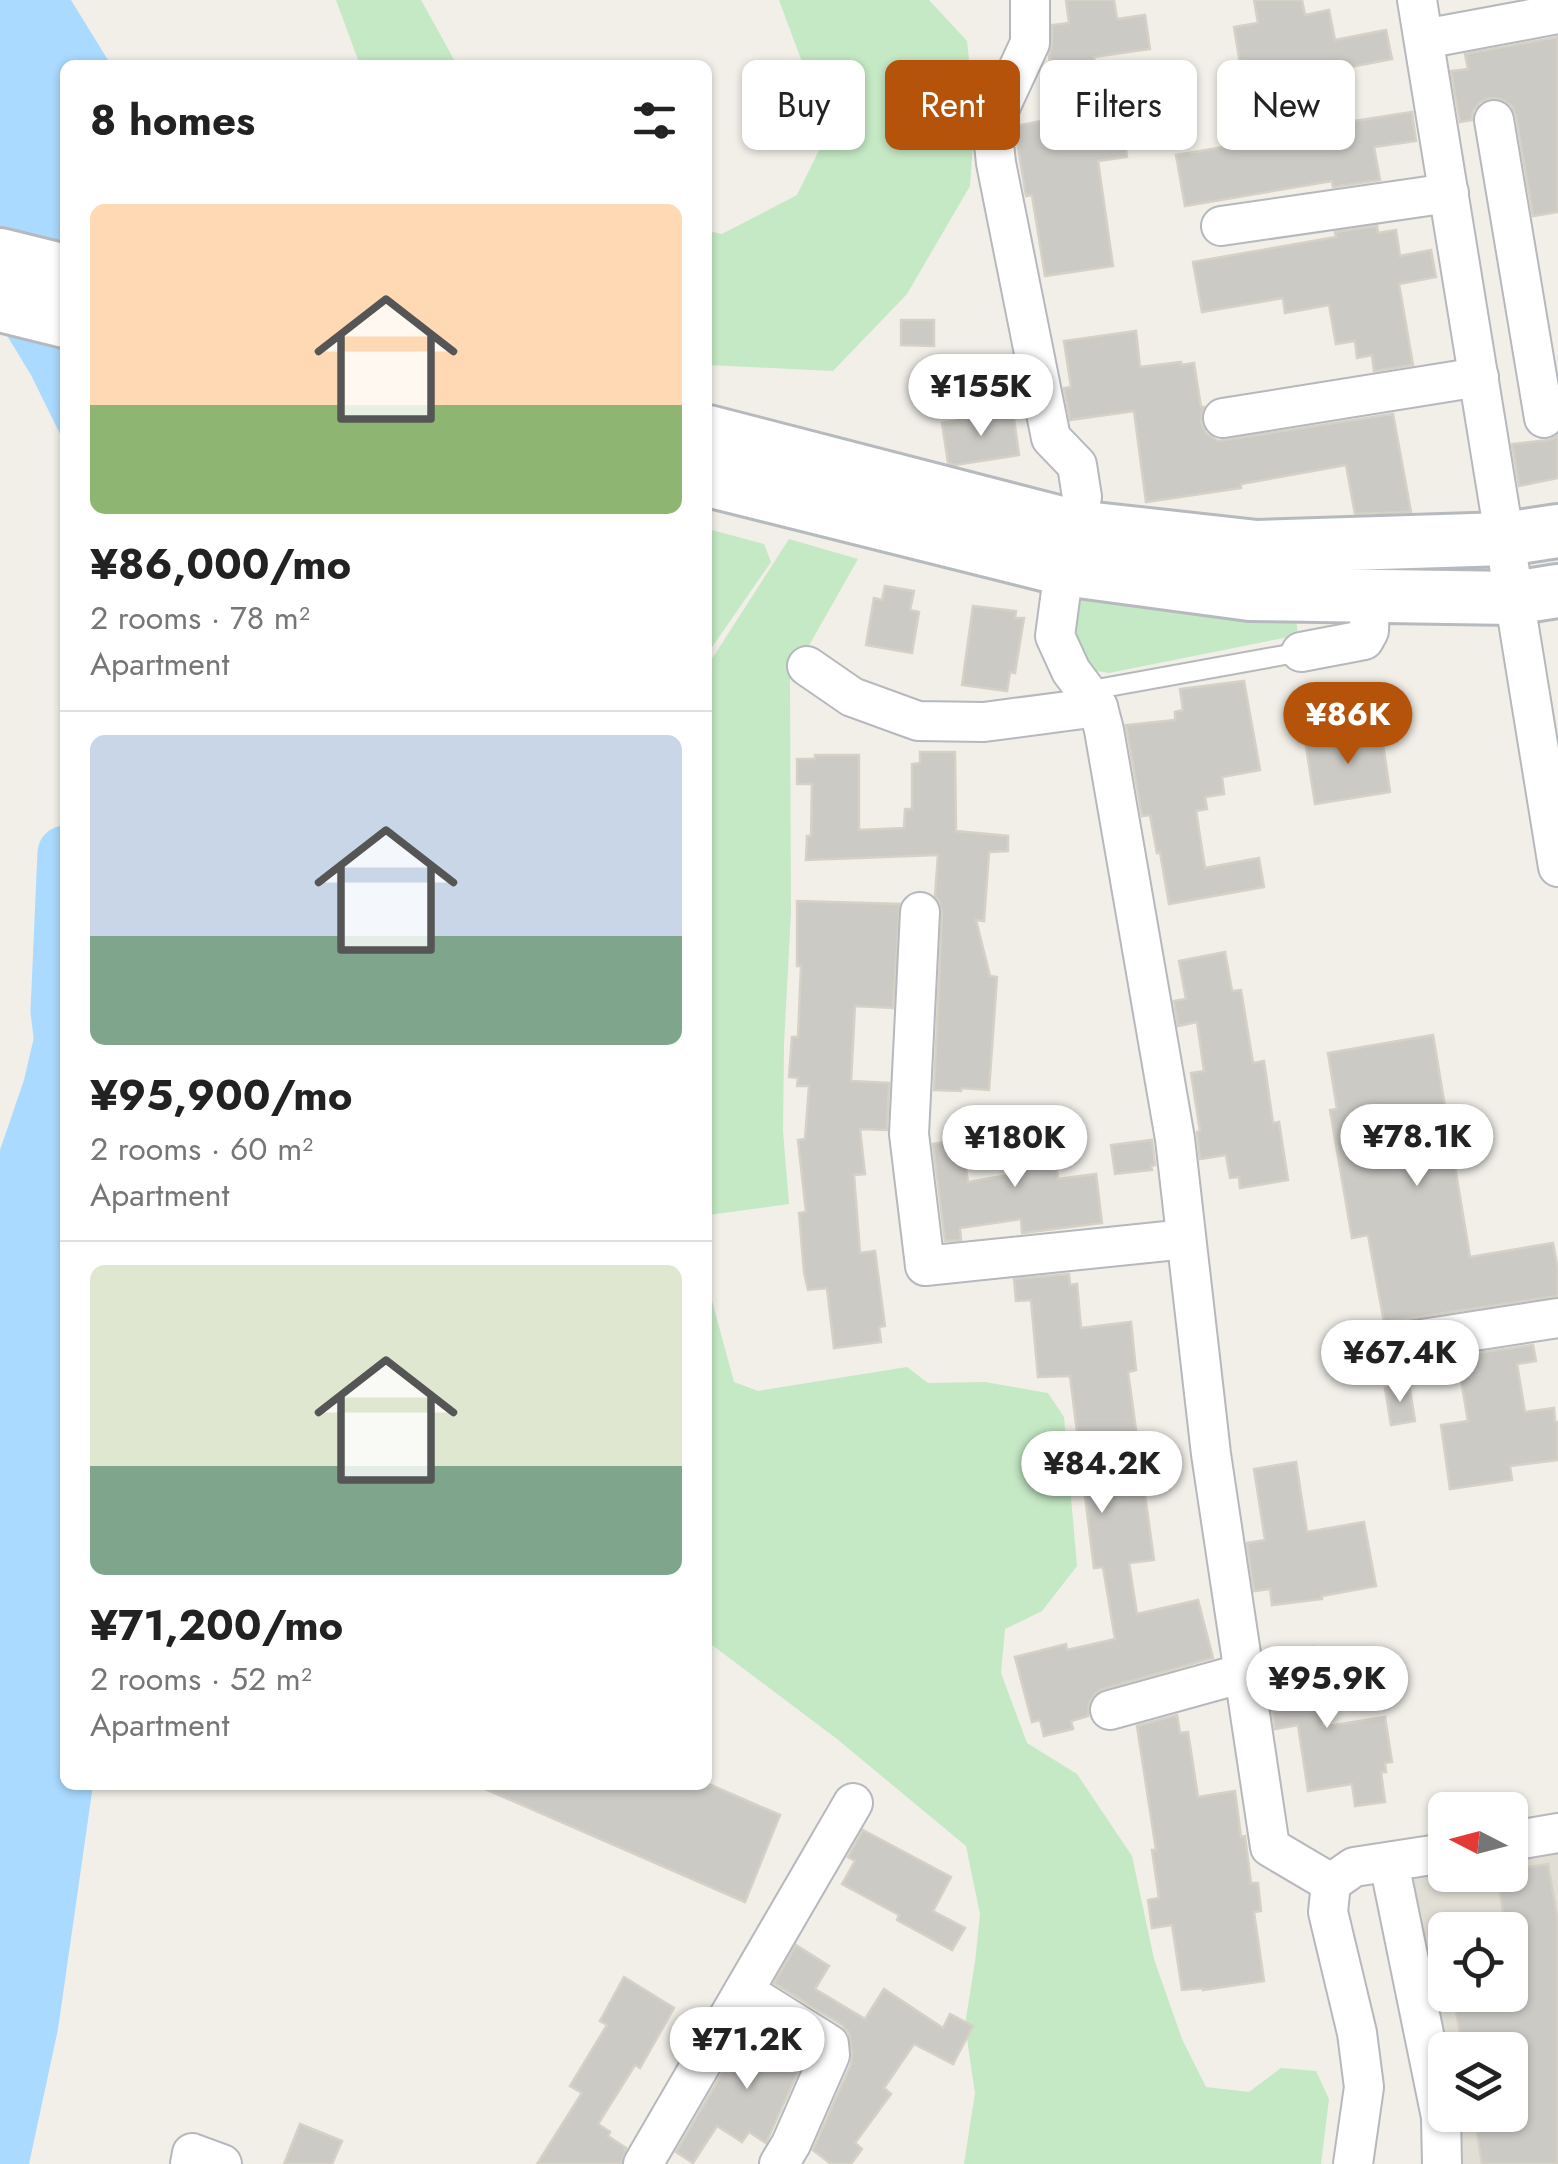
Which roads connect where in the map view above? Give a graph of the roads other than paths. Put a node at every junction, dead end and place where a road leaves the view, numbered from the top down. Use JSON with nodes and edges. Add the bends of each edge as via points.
{"nodes":[{"id":1,"x":1030,"y":0,"type":"edge"},
{"id":2,"x":1418,"y":0,"type":"edge"},
{"id":3,"x":1558,"y":14,"type":"edge"},
{"id":4,"x":1424,"y":38,"type":"junction"},
{"id":5,"x":1494,"y":120,"type":"dead end"},
{"id":6,"x":1449,"y":193,"type":"junction"},
{"id":7,"x":1222,"y":226,"type":"dead end"},
{"id":8,"x":0,"y":255,"type":"edge"},
{"id":9,"x":1518,"y":260,"type":"junction"},
{"id":10,"x":60,"y":270,"type":"edge"},
{"id":11,"x":1462,"y":270,"type":"junction"},
{"id":12,"x":0,"y":305,"type":"edge"},
{"id":13,"x":60,"y":320,"type":"edge"},
{"id":14,"x":1479,"y":377,"type":"junction"},
{"id":15,"x":1224,"y":418,"type":"dead end"},
{"id":16,"x":1544,"y":418,"type":"dead end"},
{"id":17,"x":712,"y":433,"type":"edge"},
{"id":18,"x":712,"y":481,"type":"edge"},
{"id":19,"x":1558,"y":531,"type":"edge"},
{"id":20,"x":1505,"y":538,"type":"junction"},
{"id":21,"x":1070,"y":548,"type":"junction"},
{"id":22,"x":1536,"y":594,"type":"edge"},
{"id":23,"x":1370,"y":596,"type":"junction"},
{"id":24,"x":1301,"y":652,"type":"joint"},
{"id":25,"x":807,"y":666,"type":"dead end"},
{"id":26,"x":1092,"y":699,"type":"junction"},
{"id":27,"x":1558,"y":868,"type":"edge"},
{"id":28,"x":920,"y":912,"type":"dead end"},
{"id":29,"x":1186,"y":1239,"type":"junction"},
{"id":30,"x":1558,"y":1318,"type":"edge"},
{"id":31,"x":1383,"y":1345,"type":"dead end"},
{"id":32,"x":1244,"y":1674,"type":"junction"},
{"id":33,"x":1110,"y":1710,"type":"dead end"},
{"id":34,"x":853,"y":1803,"type":"dead end"},
{"id":35,"x":1558,"y":1833,"type":"edge"},
{"id":36,"x":1528,"y":1838,"type":"edge"},
{"id":37,"x":1428,"y":1856,"type":"edge"},
{"id":38,"x":1389,"y":1863,"type":"junction"},
{"id":39,"x":1331,"y":1883,"type":"junction"},
{"id":40,"x":744,"y":1992,"type":"junction"},
{"id":41,"x":190,"y":2164,"type":"edge"},
{"id":42,"x":222,"y":2164,"type":"edge"},
{"id":43,"x":643,"y":2164,"type":"edge"},
{"id":44,"x":779,"y":2164,"type":"edge"},
{"id":45,"x":1353,"y":2164,"type":"edge"},
{"id":46,"x":1442,"y":2164,"type":"edge"}],
"edges":[{"from":1,"to":21,"type":"street","via":[[1030,43],[992,126],[1052,438],[1077,466],[1082,497]]},
{"from":2,"to":4,"type":"street"},
{"from":3,"to":4,"type":"street"},
{"from":4,"to":6,"type":"street"},
{"from":5,"to":9,"type":"street"},
{"from":6,"to":7,"type":"street"},
{"from":6,"to":11,"type":"street"},
{"from":8,"to":10,"type":"street"},
{"from":9,"to":11,"type":"street"},
{"from":9,"to":16,"type":"street"},
{"from":11,"to":14,"type":"street"},
{"from":12,"to":13,"type":"street"},
{"from":14,"to":15,"type":"street"},
{"from":14,"to":20,"type":"street"},
{"from":17,"to":21,"type":"street"},
{"from":18,"to":21,"type":"street"},
{"from":19,"to":20,"type":"street"},
{"from":20,"to":21,"type":"street"},
{"from":20,"to":22,"type":"street"},
{"from":21,"to":23,"type":"street","via":[[1250,594]]},
{"from":21,"to":26,"type":"street","via":[[1055,636]]},
{"from":22,"to":23,"type":"street"},
{"from":22,"to":27,"type":"street"},
{"from":23,"to":24,"type":"street","via":[[1364,640]]},
{"from":24,"to":26,"type":"lane"},
{"from":25,"to":26,"type":"street","via":[[852,696],[918,720],[984,722]]},
{"from":26,"to":29,"type":"street","via":[[1104,730]]},
{"from":28,"to":29,"type":"street","via":[[909,1134],[925,1266]]},
{"from":29,"to":32,"type":"street"},
{"from":30,"to":31,"type":"street"},
{"from":32,"to":33,"type":"street"},
{"from":32,"to":39,"type":"street","via":[[1270,1846]]},
{"from":34,"to":40,"type":"street"},
{"from":35,"to":36,"type":"street"},
{"from":37,"to":38,"type":"street"},
{"from":38,"to":39,"type":"street","via":[[1354,1866]]},
{"from":38,"to":46,"type":"street","via":[[1441,2118]]},
{"from":39,"to":45,"type":"street","via":[[1328,1912],[1364,2087]]},
{"from":40,"to":43,"type":"street"},
{"from":40,"to":44,"type":"street","via":[[829,2044],[830,2055]]},
{"from":41,"to":42,"type":"street","via":[[192,2153]]}]}
